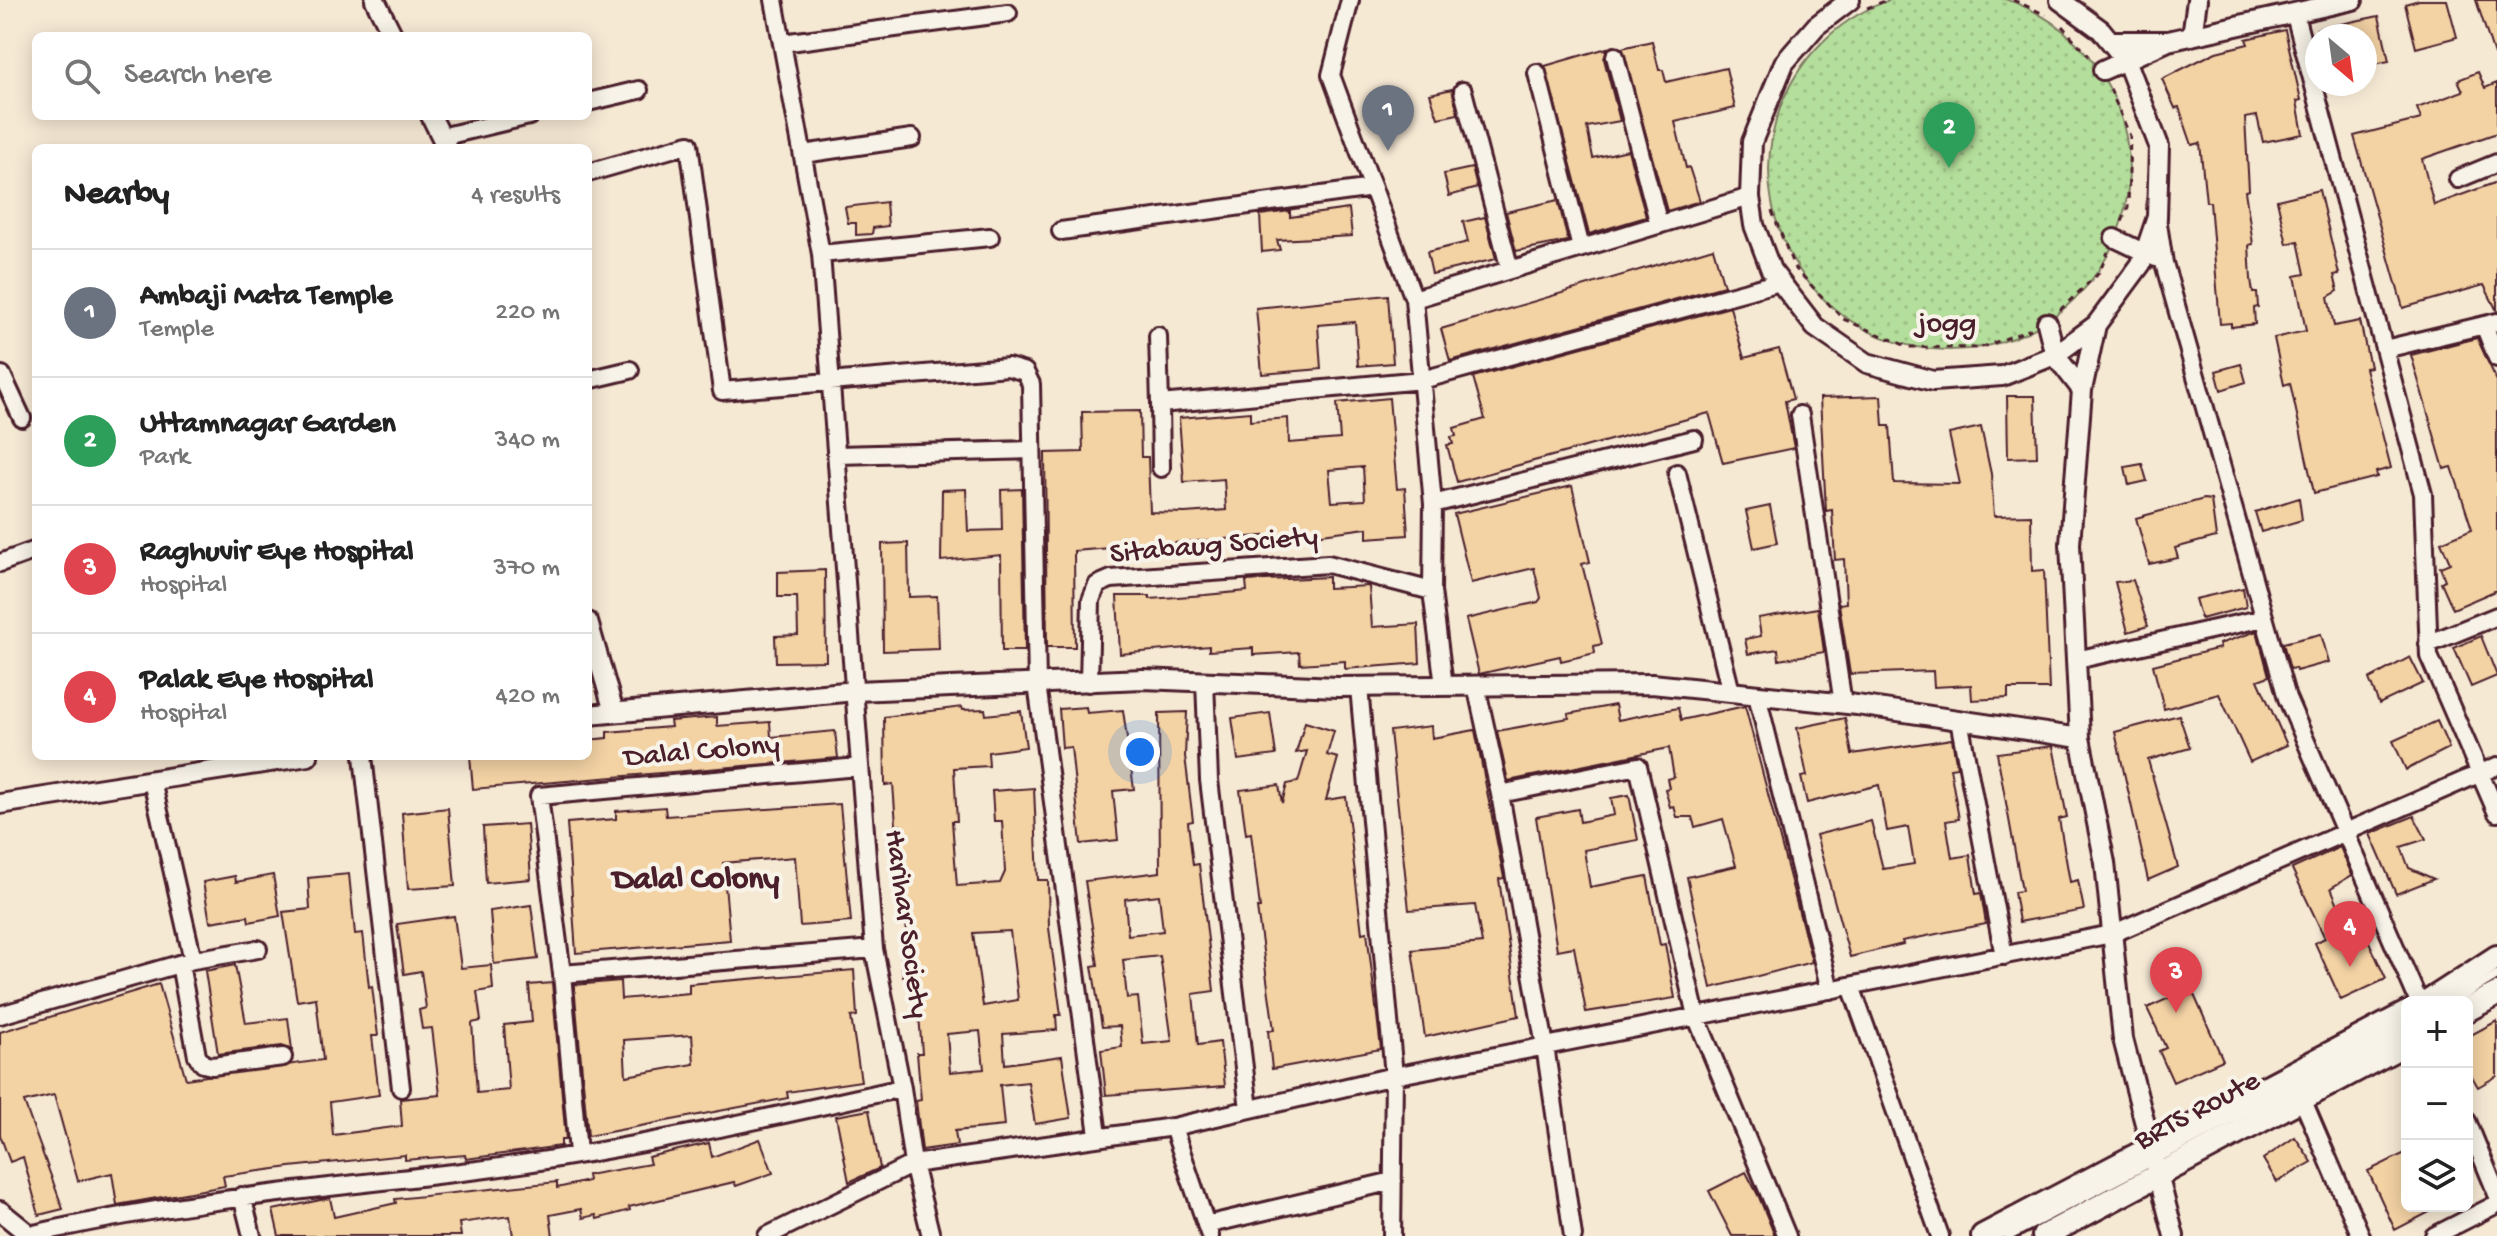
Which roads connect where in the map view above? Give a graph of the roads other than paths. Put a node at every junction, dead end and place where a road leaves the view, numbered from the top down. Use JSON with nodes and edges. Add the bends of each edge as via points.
{"nodes":[{"id":1,"x":375,"y":0,"type":"edge"},
{"id":2,"x":774,"y":0,"type":"edge"},
{"id":3,"x":1350,"y":0,"type":"edge"},
{"id":4,"x":2060,"y":0,"type":"edge"},
{"id":5,"x":2197,"y":0,"type":"edge"},
{"id":6,"x":2353,"y":0,"type":"edge"},
{"id":7,"x":1852,"y":2,"type":"edge"},
{"id":8,"x":1008,"y":13,"type":"dead end"},
{"id":9,"x":2295,"y":15,"type":"junction"},
{"id":10,"x":391,"y":32,"type":"edge"},
{"id":11,"x":2192,"y":36,"type":"junction"},
{"id":12,"x":2111,"y":41,"type":"junction"},
{"id":13,"x":2168,"y":41,"type":"junction"},
{"id":14,"x":782,"y":43,"type":"junction"},
{"id":15,"x":1615,"y":56,"type":"dead end"},
{"id":16,"x":2127,"y":62,"type":"junction"},
{"id":17,"x":2103,"y":70,"type":"road end"},
{"id":18,"x":1537,"y":73,"type":"dead end"},
{"id":19,"x":639,"y":90,"type":"dead end"},
{"id":20,"x":1463,"y":91,"type":"dead end"},
{"id":21,"x":592,"y":101,"type":"edge"},
{"id":22,"x":433,"y":120,"type":"edge"},
{"id":23,"x":516,"y":120,"type":"edge"},
{"id":24,"x":912,"y":138,"type":"dead end"},
{"id":25,"x":444,"y":142,"type":"edge"},
{"id":26,"x":803,"y":154,"type":"junction"},
{"id":27,"x":2497,"y":163,"type":"edge"},
{"id":28,"x":592,"y":172,"type":"edge"},
{"id":29,"x":2458,"y":179,"type":"dead end"},
{"id":30,"x":1373,"y":188,"type":"junction"},
{"id":31,"x":1759,"y":198,"type":"junction"},
{"id":32,"x":2157,"y":217,"type":"junction"},
{"id":33,"x":1659,"y":225,"type":"junction"},
{"id":34,"x":1061,"y":231,"type":"dead end"},
{"id":35,"x":990,"y":237,"type":"dead end"},
{"id":36,"x":2114,"y":238,"type":"road end"},
{"id":37,"x":1581,"y":248,"type":"junction"},
{"id":38,"x":2146,"y":250,"type":"junction"},
{"id":39,"x":821,"y":254,"type":"junction"},
{"id":40,"x":2164,"y":263,"type":"junction"},
{"id":41,"x":1510,"y":270,"type":"junction"},
{"id":42,"x":1780,"y":282,"type":"junction"},
{"id":43,"x":1414,"y":299,"type":"junction"},
{"id":44,"x":2047,"y":323,"type":"road end"},
{"id":45,"x":2491,"y":324,"type":"edge"},
{"id":46,"x":2096,"y":325,"type":"junction"},
{"id":47,"x":1158,"y":336,"type":"dead end"},
{"id":48,"x":2385,"y":349,"type":"junction"},
{"id":49,"x":2055,"y":355,"type":"junction"},
{"id":50,"x":2497,"y":358,"type":"edge"},
{"id":51,"x":630,"y":370,"type":"dead end"},
{"id":52,"x":1,"y":374,"type":"edge"},
{"id":53,"x":592,"y":379,"type":"edge"},
{"id":54,"x":832,"y":380,"type":"junction"},
{"id":55,"x":1422,"y":380,"type":"junction"},
{"id":56,"x":2082,"y":390,"type":"junction"},
{"id":57,"x":1160,"y":404,"type":"junction"},
{"id":58,"x":1800,"y":415,"type":"dead end"},
{"id":59,"x":22,"y":418,"type":"dead end"},
{"id":60,"x":1694,"y":439,"type":"dead end"},
{"id":61,"x":1032,"y":450,"type":"junction"},
{"id":62,"x":837,"y":455,"type":"junction"},
{"id":63,"x":1161,"y":468,"type":"dead end"},
{"id":64,"x":1677,"y":473,"type":"dead end"},
{"id":65,"x":1433,"y":504,"type":"junction"},
{"id":66,"x":32,"y":551,"type":"edge"},
{"id":67,"x":0,"y":563,"type":"edge"},
{"id":68,"x":1432,"y":591,"type":"junction"},
{"id":69,"x":2497,"y":616,"type":"edge"},
{"id":70,"x":2264,"y":618,"type":"junction"},
{"id":71,"x":592,"y":636,"type":"edge"},
{"id":72,"x":2428,"y":644,"type":"junction"},
{"id":73,"x":2076,"y":660,"type":"junction"},
{"id":74,"x":1205,"y":682,"type":"junction"},
{"id":75,"x":1089,"y":683,"type":"junction"},
{"id":76,"x":1037,"y":684,"type":"junction"},
{"id":77,"x":1476,"y":685,"type":"junction"},
{"id":78,"x":1444,"y":686,"type":"junction"},
{"id":79,"x":1359,"y":687,"type":"junction"},
{"id":80,"x":856,"y":691,"type":"junction"},
{"id":81,"x":1731,"y":692,"type":"junction"},
{"id":82,"x":1757,"y":695,"type":"junction"},
{"id":83,"x":1843,"y":704,"type":"junction"},
{"id":84,"x":614,"y":712,"type":"junction"},
{"id":85,"x":592,"y":715,"type":"edge"},
{"id":86,"x":1959,"y":720,"type":"junction"},
{"id":87,"x":2080,"y":738,"type":"junction"},
{"id":88,"x":257,"y":760,"type":"edge"},
{"id":89,"x":363,"y":760,"type":"edge"},
{"id":90,"x":232,"y":762,"type":"edge"},
{"id":91,"x":2497,"y":766,"type":"edge"},
{"id":92,"x":858,"y":767,"type":"junction"},
{"id":93,"x":2479,"y":774,"type":"junction"},
{"id":94,"x":152,"y":781,"type":"junction"},
{"id":95,"x":1500,"y":794,"type":"junction"},
{"id":96,"x":0,"y":804,"type":"edge"},
{"id":97,"x":2497,"y":813,"type":"edge"},
{"id":98,"x":2345,"y":832,"type":"junction"},
{"id":99,"x":2112,"y":934,"type":"junction"},
{"id":100,"x":258,"y":949,"type":"dead end"},
{"id":101,"x":874,"y":949,"type":"junction"},
{"id":102,"x":2004,"y":956,"type":"junction"},
{"id":103,"x":2497,"y":957,"type":"edge"},
{"id":104,"x":187,"y":962,"type":"junction"},
{"id":105,"x":562,"y":974,"type":"junction"},
{"id":106,"x":2497,"y":975,"type":"edge"},
{"id":107,"x":1851,"y":986,"type":"junction"},
{"id":108,"x":1830,"y":990,"type":"junction"},
{"id":109,"x":2497,"y":994,"type":"edge"},
{"id":110,"x":2416,"y":996,"type":"edge"},
{"id":111,"x":2437,"y":996,"type":"edge"},
{"id":112,"x":2462,"y":996,"type":"edge"},
{"id":113,"x":2473,"y":1007,"type":"edge"},
{"id":114,"x":0,"y":1015,"type":"edge"},
{"id":115,"x":1696,"y":1016,"type":"junction"},
{"id":116,"x":2401,"y":1017,"type":"edge"},
{"id":117,"x":2401,"y":1031,"type":"edge"},
{"id":118,"x":1545,"y":1046,"type":"junction"},
{"id":119,"x":2401,"y":1046,"type":"edge"},
{"id":120,"x":283,"y":1057,"type":"dead end"},
{"id":121,"x":1394,"y":1076,"type":"junction"},
{"id":122,"x":401,"y":1088,"type":"dead end"},
{"id":123,"x":902,"y":1088,"type":"junction"},
{"id":124,"x":2303,"y":1101,"type":"junction"},
{"id":125,"x":1249,"y":1109,"type":"junction"},
{"id":126,"x":1209,"y":1119,"type":"junction"},
{"id":127,"x":1173,"y":1127,"type":"junction"},
{"id":128,"x":1104,"y":1134,"type":"junction"},
{"id":129,"x":2473,"y":1136,"type":"edge"},
{"id":130,"x":578,"y":1153,"type":"junction"},
{"id":131,"x":2156,"y":1162,"type":"junction"},
{"id":132,"x":913,"y":1164,"type":"junction"},
{"id":133,"x":1393,"y":1181,"type":"junction"},
{"id":134,"x":2497,"y":1194,"type":"edge"},
{"id":135,"x":242,"y":1196,"type":"junction"},
{"id":136,"x":2497,"y":1204,"type":"edge"},
{"id":137,"x":0,"y":1211,"type":"edge"},
{"id":138,"x":1208,"y":1230,"type":"edge"},
{"id":139,"x":31,"y":1236,"type":"edge"},
{"id":140,"x":252,"y":1236,"type":"edge"},
{"id":141,"x":767,"y":1236,"type":"edge"},
{"id":142,"x":931,"y":1236,"type":"edge"},
{"id":143,"x":1392,"y":1236,"type":"edge"},
{"id":144,"x":1573,"y":1236,"type":"edge"},
{"id":145,"x":1787,"y":1236,"type":"edge"},
{"id":146,"x":1940,"y":1236,"type":"edge"},
{"id":147,"x":1983,"y":1236,"type":"edge"},
{"id":148,"x":2009,"y":1236,"type":"edge"},
{"id":149,"x":2044,"y":1236,"type":"edge"},
{"id":150,"x":2174,"y":1236,"type":"edge"},
{"id":151,"x":2361,"y":1236,"type":"edge"},
{"id":152,"x":2434,"y":1236,"type":"edge"}],
"edges":[{"from":1,"to":10,"type":"street"},
{"from":2,"to":14,"type":"street","name":"Harihar Society"},
{"from":3,"to":30,"type":"street","via":[[1331,75]]},
{"from":4,"to":12,"type":"street"},
{"from":5,"to":11,"type":"street"},
{"from":6,"to":9,"type":"street"},
{"from":7,"to":31,"type":"street","via":[[1816,26],[1784,63],[1752,142]]},
{"from":8,"to":14,"type":"street"},
{"from":9,"to":11,"type":"street"},
{"from":9,"to":48,"type":"street"},
{"from":11,"to":13,"type":"street"},
{"from":12,"to":13,"type":"street"},
{"from":12,"to":16,"type":"street"},
{"from":13,"to":16,"type":"street"},
{"from":14,"to":26,"type":"street","name":"Harihar Society"},
{"from":15,"to":33,"type":"street"},
{"from":16,"to":17,"type":"street"},
{"from":16,"to":32,"type":"street","via":[[2159,146]]},
{"from":18,"to":37,"type":"street"},
{"from":19,"to":21,"type":"street"},
{"from":20,"to":41,"type":"street"},
{"from":22,"to":25,"type":"street"},
{"from":23,"to":25,"type":"street"},
{"from":24,"to":26,"type":"street"},
{"from":26,"to":39,"type":"street","name":"Harihar Society"},
{"from":27,"to":29,"type":"street"},
{"from":28,"to":54,"type":"street","via":[[689,144],[722,391]]},
{"from":30,"to":34,"type":"street"},
{"from":30,"to":43,"type":"street"},
{"from":31,"to":33,"type":"street"},
{"from":31,"to":42,"type":"street","via":[[1754,225]]},
{"from":32,"to":38,"type":"street"},
{"from":32,"to":40,"type":"street"},
{"from":33,"to":37,"type":"street"},
{"from":35,"to":39,"type":"street"},
{"from":36,"to":38,"type":"street"},
{"from":37,"to":41,"type":"street"},
{"from":38,"to":40,"type":"street"},
{"from":38,"to":46,"type":"street"},
{"from":39,"to":54,"type":"street","name":"Harihar Society"},
{"from":40,"to":70,"type":"street"},
{"from":41,"to":43,"type":"street"},
{"from":42,"to":49,"type":"street","via":[[1815,327],[1867,363],[1933,381],[2002,376]]},
{"from":42,"to":55,"type":"street"},
{"from":43,"to":55,"type":"street"},
{"from":44,"to":49,"type":"street"},
{"from":45,"to":48,"type":"street"},
{"from":45,"to":50,"type":"street"},
{"from":46,"to":49,"type":"street"},
{"from":46,"to":56,"type":"street"},
{"from":47,"to":57,"type":"street"},
{"from":48,"to":72,"type":"street","via":[[2423,494]]},
{"from":49,"to":56,"type":"street"},
{"from":51,"to":53,"type":"street"},
{"from":52,"to":59,"type":"street"},
{"from":54,"to":61,"type":"street","via":[[1008,367],[1025,372],[1031,384]]},
{"from":54,"to":62,"type":"street","name":"Harihar Society"},
{"from":55,"to":57,"type":"street"},
{"from":55,"to":65,"type":"street"},
{"from":56,"to":73,"type":"street","via":[[2070,544]]},
{"from":57,"to":63,"type":"street"},
{"from":58,"to":83,"type":"street"},
{"from":60,"to":65,"type":"street"},
{"from":61,"to":62,"type":"street"},
{"from":61,"to":76,"type":"street"},
{"from":62,"to":80,"type":"street","name":"Harihar Society"},
{"from":64,"to":81,"type":"street"},
{"from":65,"to":68,"type":"street"},
{"from":66,"to":67,"type":"street"},
{"from":68,"to":75,"type":"street","name":"Sitabaug Society","via":[[1328,564],[1111,579],[1097,585],[1091,600]]},
{"from":68,"to":78,"type":"street"},
{"from":69,"to":72,"type":"street"},
{"from":70,"to":73,"type":"street"},
{"from":70,"to":98,"type":"street","via":[[2287,698]]},
{"from":71,"to":84,"type":"street"},
{"from":72,"to":93,"type":"street"},
{"from":73,"to":87,"type":"street"},
{"from":74,"to":75,"type":"street"},
{"from":74,"to":79,"type":"street"},
{"from":74,"to":125,"type":"street","via":[[1209,780]]},
{"from":75,"to":76,"type":"street"},
{"from":76,"to":80,"type":"street"},
{"from":76,"to":128,"type":"street"},
{"from":77,"to":78,"type":"street"},
{"from":77,"to":81,"type":"street","via":[[1652,684]]},
{"from":77,"to":95,"type":"street"},
{"from":78,"to":79,"type":"street"},
{"from":79,"to":121,"type":"street"},
{"from":80,"to":84,"type":"street"},
{"from":80,"to":92,"type":"street","name":"Harihar Society"},
{"from":81,"to":82,"type":"street"},
{"from":82,"to":83,"type":"street"},
{"from":82,"to":108,"type":"street"},
{"from":83,"to":86,"type":"street"},
{"from":84,"to":85,"type":"street"},
{"from":86,"to":87,"type":"street"},
{"from":86,"to":102,"type":"street"},
{"from":87,"to":99,"type":"street","via":[[2105,863]]},
{"from":88,"to":90,"type":"street"},
{"from":89,"to":122,"type":"street"},
{"from":90,"to":94,"type":"street"},
{"from":91,"to":93,"type":"street"},
{"from":92,"to":101,"type":"street","name":"Harihar Society"},
{"from":92,"to":105,"type":"street","name":"Dalal Colony","via":[[539,796]]},
{"from":93,"to":97,"type":"street"},
{"from":93,"to":98,"type":"street"},
{"from":94,"to":96,"type":"street"},
{"from":94,"to":104,"type":"street"},
{"from":95,"to":115,"type":"street","via":[[1638,766]]},
{"from":95,"to":118,"type":"street"},
{"from":98,"to":99,"type":"street"},
{"from":98,"to":110,"type":"street"},
{"from":99,"to":102,"type":"street"},
{"from":99,"to":131,"type":"street","via":[[2123,1039]]},
{"from":100,"to":104,"type":"street"},
{"from":101,"to":105,"type":"street"},
{"from":101,"to":123,"type":"street","name":"Harihar Society"},
{"from":102,"to":107,"type":"street"},
{"from":103,"to":111,"type":"main road"},
{"from":104,"to":114,"type":"street"},
{"from":104,"to":120,"type":"street","via":[[197,1056],[203,1064]]},
{"from":105,"to":130,"type":"street"},
{"from":106,"to":112,"type":"lane"},
{"from":107,"to":108,"type":"street"},
{"from":107,"to":146,"type":"street"},
{"from":108,"to":115,"type":"street"},
{"from":109,"to":113,"type":"main road"},
{"from":115,"to":118,"type":"street"},
{"from":115,"to":145,"type":"street"},
{"from":116,"to":131,"type":"main road"},
{"from":117,"to":131,"type":"lane","name":"BRTS Route"},
{"from":118,"to":121,"type":"street"},
{"from":118,"to":144,"type":"street"},
{"from":119,"to":124,"type":"main road"},
{"from":121,"to":125,"type":"street"},
{"from":121,"to":133,"type":"street"},
{"from":123,"to":130,"type":"street"},
{"from":123,"to":132,"type":"street","name":"Harihar Society"},
{"from":124,"to":131,"type":"main road"},
{"from":124,"to":151,"type":"street"},
{"from":125,"to":126,"type":"street"},
{"from":126,"to":127,"type":"street"},
{"from":126,"to":128,"type":"street"},
{"from":127,"to":128,"type":"street"},
{"from":127,"to":138,"type":"street"},
{"from":128,"to":132,"type":"street"},
{"from":129,"to":134,"type":"street"},
{"from":130,"to":135,"type":"street"},
{"from":131,"to":147,"type":"main road"},
{"from":131,"to":148,"type":"lane","name":"BRTS Route"},
{"from":131,"to":149,"type":"main road"},
{"from":131,"to":150,"type":"street"},
{"from":132,"to":141,"type":"street"},
{"from":132,"to":142,"type":"street","name":"Harihar Society"},
{"from":133,"to":138,"type":"street"},
{"from":133,"to":143,"type":"street"},
{"from":135,"to":139,"type":"street","via":[[98,1219]]},
{"from":135,"to":140,"type":"street"},
{"from":136,"to":152,"type":"street"},
{"from":137,"to":139,"type":"street"}]}
